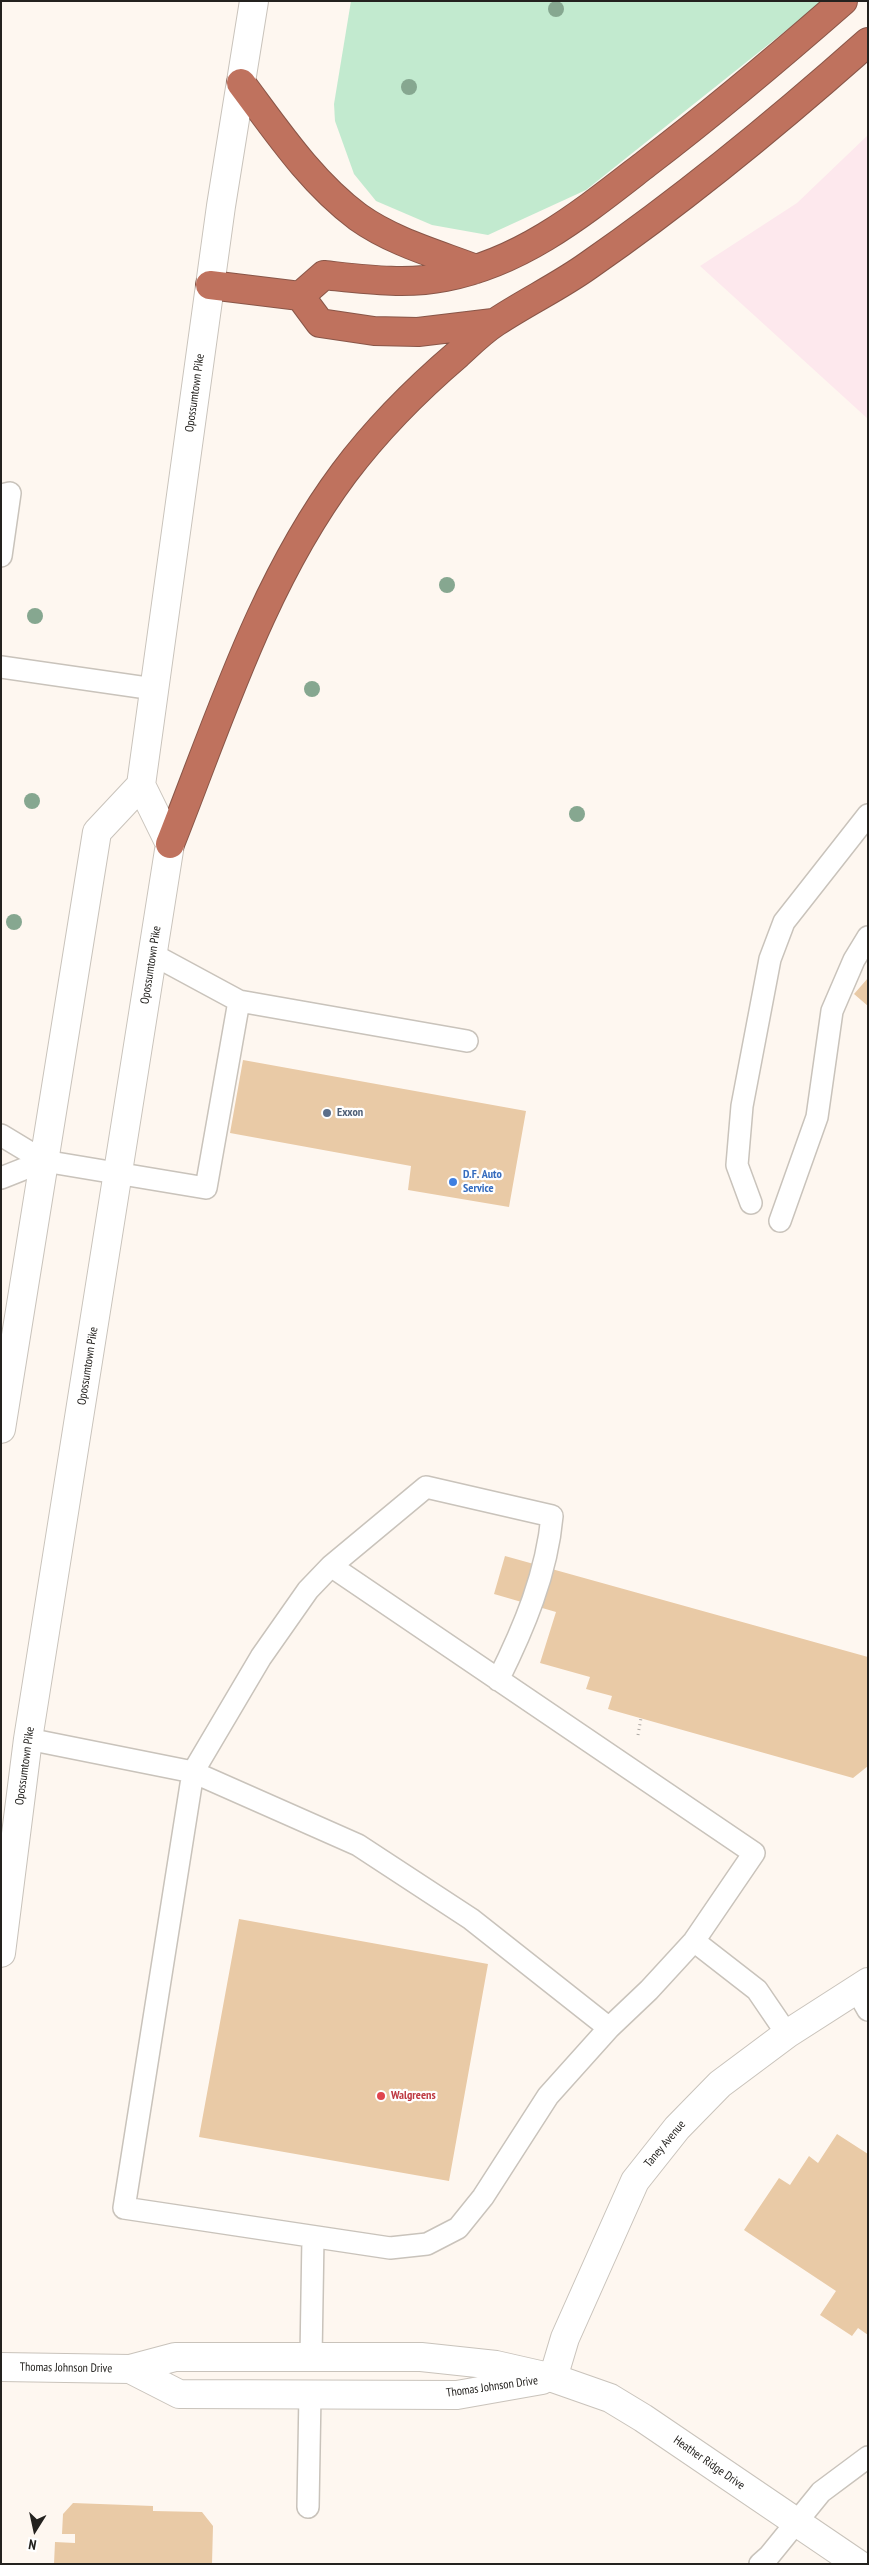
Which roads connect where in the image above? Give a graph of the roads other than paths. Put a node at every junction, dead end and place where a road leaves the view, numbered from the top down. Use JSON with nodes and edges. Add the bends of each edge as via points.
{"nodes":[{"id":1,"x":254,"y":1,"type":"edge"},
{"id":2,"x":843,"y":1,"type":"edge"},
{"id":3,"x":868,"y":42,"type":"edge"},
{"id":4,"x":241,"y":83,"type":"junction"},
{"id":5,"x":476,"y":269,"type":"junction"},
{"id":6,"x":210,"y":285,"type":"junction"},
{"id":7,"x":300,"y":296,"type":"junction"},
{"id":8,"x":493,"y":323,"type":"junction"},
{"id":9,"x":1,"y":495,"type":"edge"},
{"id":10,"x":1,"y":556,"type":"edge"},
{"id":11,"x":1,"y":667,"type":"edge"},
{"id":12,"x":154,"y":689,"type":"junction"},
{"id":13,"x":141,"y":785,"type":"junction"},
{"id":14,"x":868,"y":815,"type":"edge"},
{"id":15,"x":170,"y":844,"type":"junction"},
{"id":16,"x":868,"y":937,"type":"edge"},
{"id":17,"x":152,"y":954,"type":"junction"},
{"id":18,"x":239,"y":1000,"type":"junction"},
{"id":19,"x":467,"y":1041,"type":"dead end"},
{"id":20,"x":1,"y":1135,"type":"edge"},
{"id":21,"x":44,"y":1161,"type":"junction"},
{"id":22,"x":118,"y":1173,"type":"junction"},
{"id":23,"x":1,"y":1178,"type":"edge"},
{"id":24,"x":751,"y":1203,"type":"dead end"},
{"id":25,"x":780,"y":1221,"type":"dead end"},
{"id":26,"x":1,"y":1430,"type":"edge"},
{"id":27,"x":331,"y":1566,"type":"junction"},
{"id":28,"x":498,"y":1680,"type":"junction"},
{"id":29,"x":28,"y":1739,"type":"junction"},
{"id":30,"x":193,"y":1772,"type":"junction"},
{"id":31,"x":694,"y":1941,"type":"junction"},
{"id":32,"x":1,"y":1953,"type":"edge"},
{"id":33,"x":864,"y":1994,"type":"edge"},
{"id":34,"x":609,"y":2028,"type":"junction"},
{"id":35,"x":787,"y":2034,"type":"junction"},
{"id":36,"x":313,"y":2237,"type":"junction"},
{"id":37,"x":311,"y":2357,"type":"junction"},
{"id":38,"x":1,"y":2367,"type":"edge"},
{"id":39,"x":130,"y":2368,"type":"junction"},
{"id":40,"x":553,"y":2378,"type":"junction"},
{"id":41,"x":310,"y":2394,"type":"junction"},
{"id":42,"x":868,"y":2457,"type":"edge"},
{"id":43,"x":308,"y":2507,"type":"dead end"},
{"id":44,"x":796,"y":2523,"type":"junction"},
{"id":45,"x":760,"y":2564,"type":"edge"},
{"id":46,"x":858,"y":2564,"type":"edge"}],
"edges":[{"from":1,"to":4,"type":"main road","name":"Opossumtown Pike"},
{"from":2,"to":5,"type":"highway","via":[[771,64],[574,219],[526,249]]},
{"from":3,"to":8,"type":"highway","via":[[703,182],[587,267]]},
{"from":4,"to":5,"type":"highway","via":[[298,159],[323,187],[359,217],[395,238]]},
{"from":4,"to":6,"type":"main road","name":"Opossumtown Pike"},
{"from":5,"to":7,"type":"highway","via":[[444,278],[408,280],[324,275]]},
{"from":6,"to":7,"type":"highway"},
{"from":6,"to":12,"type":"main road","name":"Opossumtown Pike"},
{"from":7,"to":8,"type":"highway","via":[[320,323],[374,331],[418,332]]},
{"from":8,"to":15,"type":"highway","via":[[426,381],[382,428],[345,471],[314,517],[269,597]]},
{"from":9,"to":10,"type":"lane","via":[[10,493]]},
{"from":11,"to":12,"type":"lane"},
{"from":12,"to":13,"type":"main road","name":"Opossumtown Pike"},
{"from":13,"to":15,"type":"main road"},
{"from":13,"to":21,"type":"main road","via":[[97,832]]},
{"from":14,"to":24,"type":"lane","via":[[784,922],[770,960],[742,1106],[738,1155],[738,1165]]},
{"from":15,"to":17,"type":"main road","name":"Opossumtown Pike"},
{"from":16,"to":25,"type":"lane","via":[[854,960],[832,1011],[817,1117]]},
{"from":17,"to":18,"type":"lane"},
{"from":17,"to":22,"type":"main road","name":"Opossumtown Pike"},
{"from":18,"to":19,"type":"lane"},
{"from":18,"to":22,"type":"lane","via":[[206,1188]]},
{"from":20,"to":21,"type":"lane"},
{"from":21,"to":22,"type":"lane"},
{"from":21,"to":23,"type":"lane"},
{"from":21,"to":26,"type":"main road"},
{"from":22,"to":29,"type":"main road","name":"Opossumtown Pike"},
{"from":27,"to":28,"type":"lane"},
{"from":27,"to":28,"type":"lane","via":[[426,1487],[552,1516],[550,1545],[522,1633]]},
{"from":27,"to":30,"type":"lane","via":[[308,1590],[261,1657]]},
{"from":28,"to":31,"type":"lane","via":[[754,1853]]},
{"from":29,"to":30,"type":"lane"},
{"from":29,"to":32,"type":"main road","name":"Opossumtown Pike"},
{"from":30,"to":34,"type":"lane","via":[[358,1845],[471,1919]]},
{"from":30,"to":36,"type":"lane","via":[[124,2208]]},
{"from":31,"to":34,"type":"lane"},
{"from":31,"to":35,"type":"lane","via":[[756,1990]]},
{"from":33,"to":35,"type":"main road","name":"Taney Avenue"},
{"from":34,"to":36,"type":"lane","via":[[548,2096],[483,2197],[458,2228],[426,2244],[390,2248]]},
{"from":35,"to":40,"type":"main road","name":"Taney Avenue","via":[[720,2084],[677,2128],[635,2181],[565,2338]]},
{"from":36,"to":37,"type":"lane"},
{"from":37,"to":39,"type":"main road","name":"Thomas Johnson Drive","via":[[175,2357]]},
{"from":37,"to":40,"type":"main road","name":"Thomas Johnson Drive","via":[[460,2360]]},
{"from":38,"to":39,"type":"main road","name":"Thomas Johnson Drive"},
{"from":39,"to":41,"type":"main road","name":"Thomas Johnson Drive","via":[[179,2394]]},
{"from":40,"to":41,"type":"main road","name":"Thomas Johnson Drive","via":[[457,2395]]},
{"from":40,"to":44,"type":"main road","name":"Heather Ridge Drive","via":[[610,2398]]},
{"from":41,"to":43,"type":"lane"},
{"from":42,"to":44,"type":"lane","via":[[821,2492]]},
{"from":44,"to":45,"type":"lane"},
{"from":44,"to":46,"type":"main road","name":"Heather Ridge Drive"}]}
